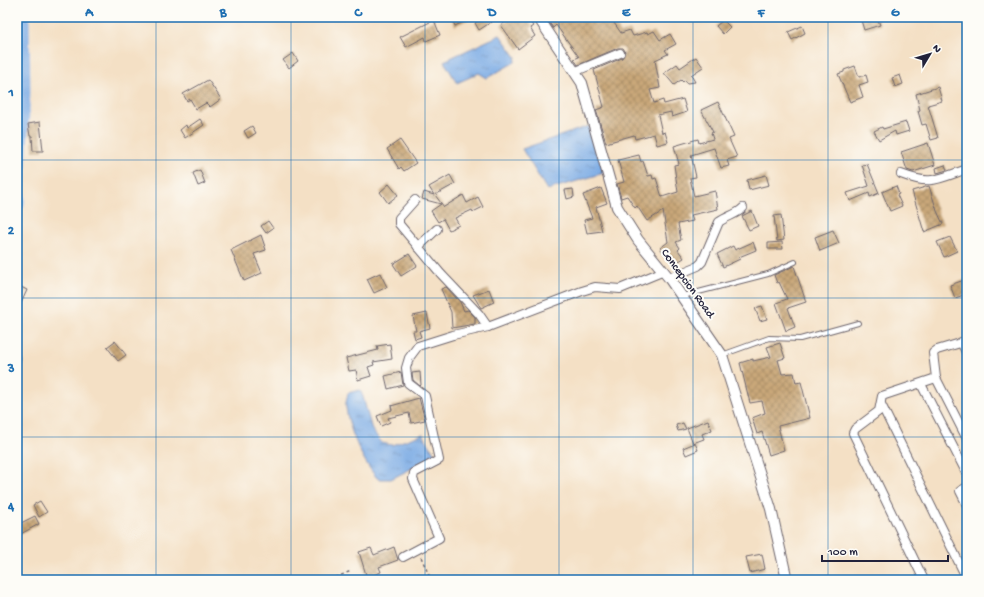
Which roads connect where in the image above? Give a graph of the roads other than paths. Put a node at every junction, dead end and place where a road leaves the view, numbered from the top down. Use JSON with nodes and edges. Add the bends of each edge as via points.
{"nodes":[{"id":1,"x":538,"y":17,"type":"edge"},
{"id":2,"x":620,"y":53,"type":"dead end"},
{"id":3,"x":574,"y":72,"type":"junction"},
{"id":4,"x":967,"y":169,"type":"edge"},
{"id":5,"x":900,"y":174,"type":"dead end"},
{"id":6,"x":415,"y":200,"type":"dead end"},
{"id":7,"x":743,"y":208,"type":"dead end"},
{"id":8,"x":437,"y":229,"type":"dead end"},
{"id":9,"x":418,"y":247,"type":"junction"},
{"id":10,"x":795,"y":262,"type":"dead end"},
{"id":11,"x":666,"y":275,"type":"junction"},
{"id":12,"x":681,"y":296,"type":"junction"},
{"id":13,"x":858,"y":323,"type":"dead end"},
{"id":14,"x":488,"y":328,"type":"junction"},
{"id":15,"x":964,"y":342,"type":"edge"},
{"id":16,"x":967,"y":354,"type":"edge"},
{"id":17,"x":722,"y":355,"type":"junction"},
{"id":18,"x":936,"y":378,"type":"junction"},
{"id":19,"x":921,"y":384,"type":"junction"},
{"id":20,"x":881,"y":404,"type":"junction"},
{"id":21,"x":967,"y":439,"type":"edge"},
{"id":22,"x":967,"y":474,"type":"edge"},
{"id":23,"x":967,"y":487,"type":"edge"},
{"id":24,"x":967,"y":505,"type":"edge"},
{"id":25,"x":403,"y":557,"type":"dead end"},
{"id":26,"x":967,"y":579,"type":"edge"},
{"id":27,"x":787,"y":580,"type":"edge"},
{"id":28,"x":924,"y":580,"type":"edge"}],
"edges":[{"from":1,"to":3,"type":"street","name":"Concepcion Road"},
{"from":2,"to":3,"type":"street"},
{"from":3,"to":11,"type":"street","name":"Concepcion Road","via":[[582,83],[617,207],[638,240]]},
{"from":4,"to":5,"type":"street","via":[[932,181],[920,181]]},
{"from":6,"to":9,"type":"street","via":[[398,222]]},
{"from":7,"to":11,"type":"street","via":[[737,214],[719,222],[698,266]]},
{"from":8,"to":9,"type":"street"},
{"from":9,"to":14,"type":"street","via":[[479,314]]},
{"from":10,"to":12,"type":"lane","via":[[768,274]]},
{"from":11,"to":12,"type":"street","name":"Concepcion Road"},
{"from":11,"to":14,"type":"street","via":[[620,289],[595,287]]},
{"from":12,"to":17,"type":"street","name":"Concepcion Road"},
{"from":13,"to":17,"type":"lane","via":[[800,339],[769,338]]},
{"from":14,"to":25,"type":"street","via":[[418,346],[409,358],[406,368],[408,383],[425,396],[439,460],[414,473],[413,479],[439,535],[436,540]]},
{"from":15,"to":16,"type":"street"},
{"from":15,"to":18,"type":"street","via":[[933,353]]},
{"from":17,"to":27,"type":"street","name":"Concepcion Road","via":[[771,509]]},
{"from":18,"to":19,"type":"street"},
{"from":18,"to":21,"type":"street"},
{"from":19,"to":20,"type":"street","via":[[882,396]]},
{"from":19,"to":22,"type":"street"},
{"from":20,"to":26,"type":"street"},
{"from":20,"to":28,"type":"street","via":[[876,414],[853,433]]},
{"from":23,"to":24,"type":"street","via":[[960,491]]}]}
